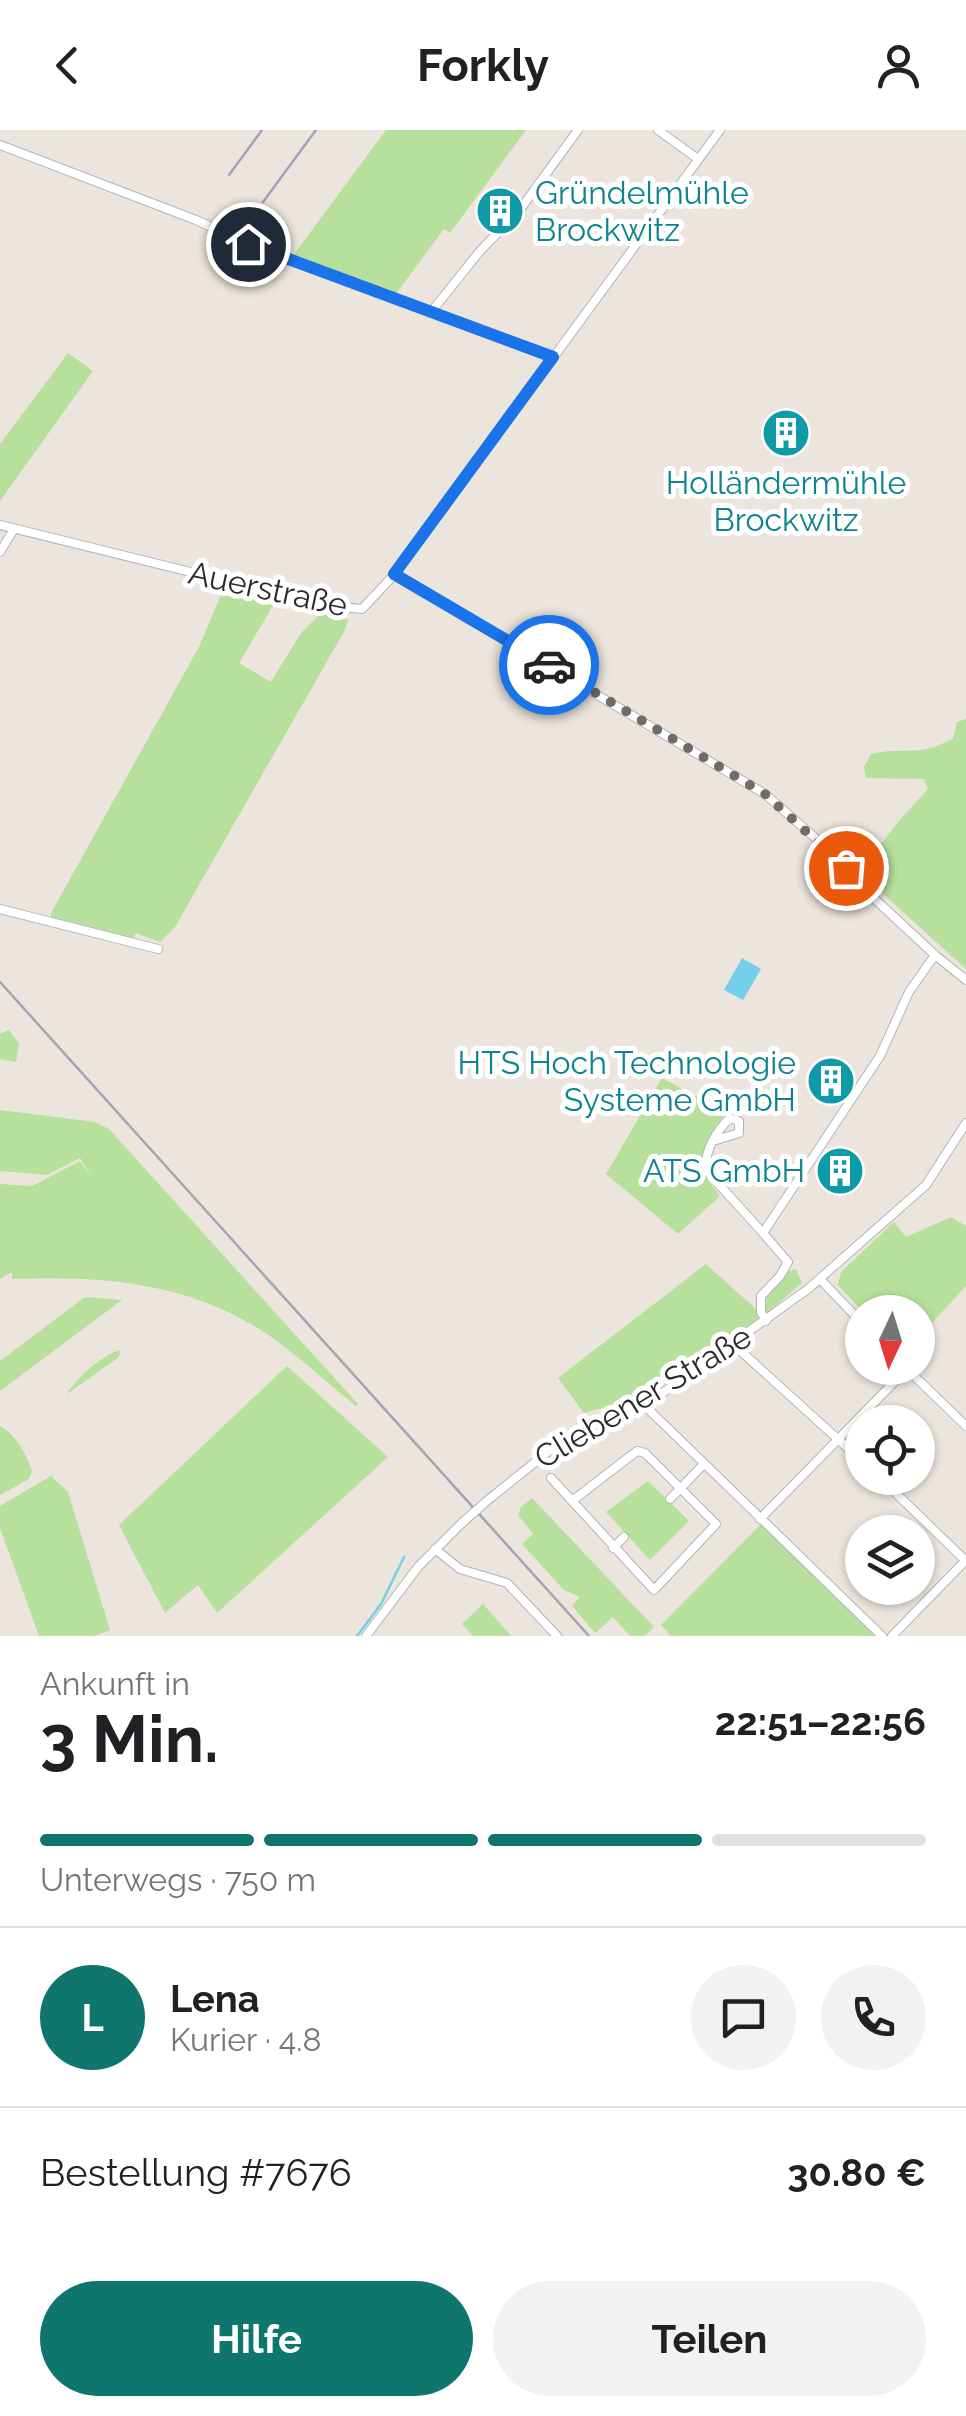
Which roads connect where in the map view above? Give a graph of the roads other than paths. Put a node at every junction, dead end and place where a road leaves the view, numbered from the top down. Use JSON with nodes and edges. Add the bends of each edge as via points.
{"nodes":[{"id":1,"x":578,"y":130,"type":"edge"},
{"id":2,"x":658,"y":130,"type":"edge"},
{"id":3,"x":720,"y":130,"type":"edge"},
{"id":4,"x":0,"y":145,"type":"edge"},
{"id":5,"x":698,"y":159,"type":"junction"},
{"id":6,"x":432,"y":311,"type":"junction"},
{"id":7,"x":553,"y":357,"type":"junction"},
{"id":8,"x":0,"y":525,"type":"edge"},
{"id":9,"x":14,"y":529,"type":"junction"},
{"id":10,"x":0,"y":552,"type":"edge"},
{"id":11,"x":394,"y":574,"type":"junction"},
{"id":12,"x":0,"y":909,"type":"edge"},
{"id":13,"x":158,"y":949,"type":"dead end"},
{"id":14,"x":935,"y":955,"type":"junction"},
{"id":15,"x":966,"y":980,"type":"edge"},
{"id":16,"x":966,"y":1123,"type":"edge"},
{"id":17,"x":714,"y":1141,"type":"dead end"},
{"id":18,"x":764,"y":1234,"type":"junction"},
{"id":19,"x":820,"y":1280,"type":"junction"},
{"id":20,"x":845,"y":1306,"type":"edge"},
{"id":21,"x":766,"y":1321,"type":"junction"},
{"id":22,"x":734,"y":1345,"type":"junction"},
{"id":23,"x":889,"y":1385,"type":"edge"},
{"id":24,"x":924,"y":1385,"type":"edge"},
{"id":25,"x":642,"y":1404,"type":"junction"},
{"id":26,"x":966,"y":1426,"type":"edge"},
{"id":27,"x":838,"y":1438,"type":"junction"},
{"id":28,"x":845,"y":1445,"type":"edge"},
{"id":29,"x":704,"y":1464,"type":"junction"},
{"id":30,"x":551,"y":1478,"type":"dead end"},
{"id":31,"x":681,"y":1488,"type":"junction"},
{"id":32,"x":898,"y":1495,"type":"edge"},
{"id":33,"x":670,"y":1499,"type":"dead end"},
{"id":34,"x":572,"y":1501,"type":"junction"},
{"id":35,"x":760,"y":1519,"type":"junction"},
{"id":36,"x":624,"y":1537,"type":"dead end"},
{"id":37,"x":613,"y":1548,"type":"junction"},
{"id":38,"x":435,"y":1549,"type":"junction"},
{"id":39,"x":966,"y":1560,"type":"edge"},
{"id":40,"x":366,"y":1636,"type":"edge"},
{"id":41,"x":557,"y":1636,"type":"edge"},
{"id":42,"x":882,"y":1636,"type":"edge"},
{"id":43,"x":892,"y":1636,"type":"edge"}],
"edges":[{"from":1,"to":6,"type":"street"},
{"from":2,"to":5,"type":"street"},
{"from":3,"to":5,"type":"street","name":"Auerstraße"},
{"from":4,"to":6,"type":"street"},
{"from":5,"to":7,"type":"street","name":"Auerstraße"},
{"from":6,"to":7,"type":"street"},
{"from":7,"to":11,"type":"street","name":"Auerstraße"},
{"from":8,"to":9,"type":"street","name":"Auerstraße"},
{"from":9,"to":10,"type":"street"},
{"from":9,"to":11,"type":"street","name":"Auerstraße","via":[[324,606],[362,609]]},
{"from":11,"to":14,"type":"street","via":[[765,794]]},
{"from":12,"to":13,"type":"street"},
{"from":14,"to":15,"type":"street"},
{"from":14,"to":18,"type":"street","via":[[880,1056]]},
{"from":16,"to":19,"type":"street","name":"Cliebener Straße","via":[[926,1185]]},
{"from":17,"to":18,"type":"street","via":[[706,1170]]},
{"from":18,"to":21,"type":"street","via":[[788,1262],[761,1296]]},
{"from":19,"to":20,"type":"street"},
{"from":19,"to":21,"type":"street","name":"Cliebener Straße"},
{"from":21,"to":22,"type":"street","name":"Cliebener Straße"},
{"from":22,"to":25,"type":"street","name":"Cliebener Straße"},
{"from":22,"to":27,"type":"street"},
{"from":23,"to":27,"type":"street"},
{"from":24,"to":26,"type":"street"},
{"from":25,"to":29,"type":"street"},
{"from":25,"to":38,"type":"street","name":"Cliebener Straße","bridge":true,"via":[[564,1440]]},
{"from":27,"to":28,"type":"street"},
{"from":27,"to":35,"type":"street"},
{"from":29,"to":31,"type":"street"},
{"from":29,"to":35,"type":"street"},
{"from":30,"to":34,"type":"street"},
{"from":31,"to":33,"type":"street"},
{"from":31,"to":34,"type":"street","via":[[636,1450]]},
{"from":31,"to":37,"type":"street","via":[[716,1524],[654,1590]]},
{"from":32,"to":39,"type":"street"},
{"from":34,"to":37,"type":"street"},
{"from":35,"to":42,"type":"street"},
{"from":36,"to":37,"type":"street"},
{"from":38,"to":40,"type":"street","name":"Cliebener Straße"},
{"from":38,"to":41,"type":"street","via":[[460,1569],[507,1583]]},
{"from":39,"to":43,"type":"street"}]}
